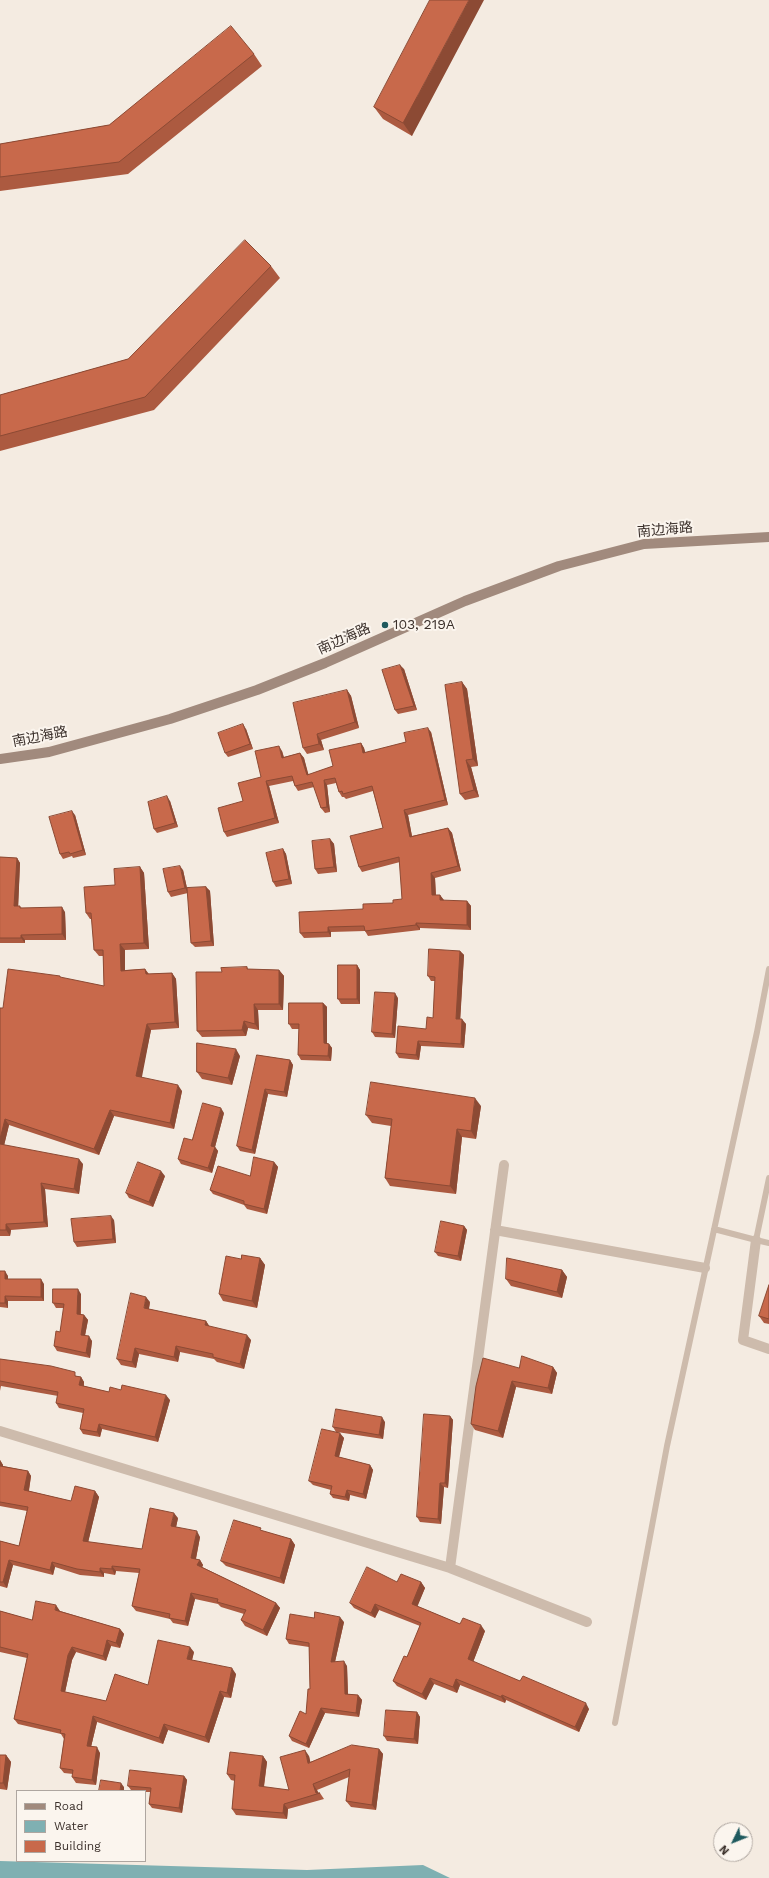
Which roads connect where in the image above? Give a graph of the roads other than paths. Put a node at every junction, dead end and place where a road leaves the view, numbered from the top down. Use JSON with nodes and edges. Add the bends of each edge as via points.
{"nodes":[{"id":1,"x":769,"y":537,"type":"edge"},
{"id":2,"x":0,"y":758,"type":"edge"},
{"id":3,"x":769,"y":968,"type":"edge"},
{"id":4,"x":504,"y":1165,"type":"dead end"},
{"id":5,"x":769,"y":1178,"type":"edge"},
{"id":6,"x":714,"y":1229,"type":"junction"},
{"id":7,"x":495,"y":1230,"type":"junction"},
{"id":8,"x":756,"y":1240,"type":"junction"},
{"id":9,"x":769,"y":1243,"type":"edge"},
{"id":10,"x":705,"y":1268,"type":"junction"},
{"id":11,"x":769,"y":1349,"type":"edge"},
{"id":12,"x":0,"y":1431,"type":"edge"},
{"id":13,"x":450,"y":1568,"type":"junction"},
{"id":14,"x":587,"y":1622,"type":"dead end"},
{"id":15,"x":615,"y":1723,"type":"dead end"}],
"edges":[{"from":1,"to":2,"type":"main road","name":"南边海路","via":[[644,544],[559,566],[465,601],[325,663],[250,692],[170,719],[50,752]]},
{"from":3,"to":6,"type":"lane"},
{"from":4,"to":7,"type":"street"},
{"from":5,"to":8,"type":"lane"},
{"from":6,"to":8,"type":"lane"},
{"from":6,"to":10,"type":"lane"},
{"from":7,"to":10,"type":"street"},
{"from":7,"to":13,"type":"street"},
{"from":8,"to":9,"type":"lane"},
{"from":8,"to":11,"type":"street","via":[[743,1340]]},
{"from":10,"to":15,"type":"lane","via":[[667,1446]]},
{"from":12,"to":13,"type":"street"},
{"from":13,"to":14,"type":"street"}]}
